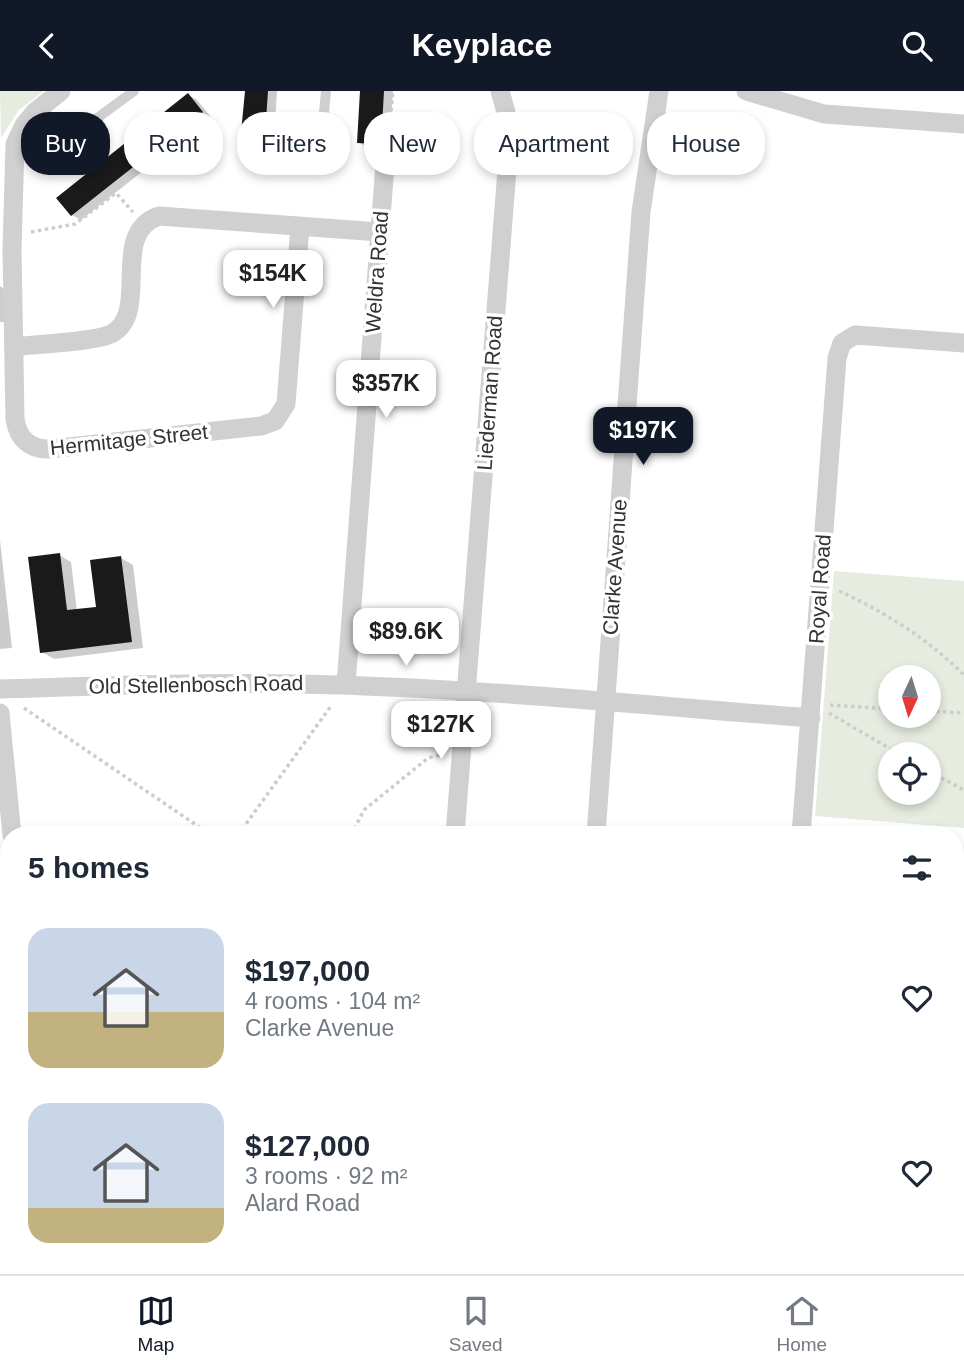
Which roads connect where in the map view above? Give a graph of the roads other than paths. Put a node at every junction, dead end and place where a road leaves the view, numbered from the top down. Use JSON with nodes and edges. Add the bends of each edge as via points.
{"nodes":[{"id":1,"x":61,"y":91,"type":"edge"},
{"id":2,"x":134,"y":91,"type":"edge"},
{"id":3,"x":326,"y":91,"type":"edge"},
{"id":4,"x":659,"y":91,"type":"edge"},
{"id":5,"x":746,"y":91,"type":"edge"},
{"id":6,"x":505,"y":93,"type":"edge"},
{"id":7,"x":105,"y":112,"type":"edge"},
{"id":8,"x":324,"y":112,"type":"edge"},
{"id":9,"x":964,"y":124,"type":"edge"},
{"id":10,"x":384,"y":175,"type":"edge"},
{"id":11,"x":7,"y":176,"type":"edge"},
{"id":12,"x":300,"y":226,"type":"junction"},
{"id":13,"x":380,"y":232,"type":"junction"},
{"id":14,"x":8,"y":244,"type":"edge"},
{"id":15,"x":964,"y":343,"type":"edge"},
{"id":16,"x":13,"y":347,"type":"junction"},
{"id":17,"x":346,"y":685,"type":"junction"},
{"id":18,"x":0,"y":689,"type":"edge"},
{"id":19,"x":467,"y":691,"type":"junction"},
{"id":20,"x":606,"y":702,"type":"junction"},
{"id":21,"x":0,"y":713,"type":"edge"},
{"id":22,"x":811,"y":718,"type":"junction"},
{"id":23,"x":11,"y":826,"type":"edge"},
{"id":24,"x":456,"y":826,"type":"edge"},
{"id":25,"x":597,"y":826,"type":"edge"},
{"id":26,"x":802,"y":826,"type":"edge"}],
"edges":[{"from":1,"to":11,"type":"street","via":[[24,125]]},
{"from":2,"to":7,"type":"lane"},
{"from":3,"to":8,"type":"lane"},
{"from":4,"to":20,"type":"street","name":"Clarke Avenue","via":[[641,212]]},
{"from":5,"to":9,"type":"street","via":[[824,114]]},
{"from":6,"to":19,"type":"street","name":"Liederman Road","via":[[509,145]]},
{"from":10,"to":13,"type":"street","name":"Weldra Road"},
{"from":11,"to":14,"type":"street"},
{"from":12,"to":13,"type":"street"},
{"from":12,"to":16,"type":"street","via":[[159,216],[144,224],[136,236],[128,311],[118,329],[100,337]]},
{"from":12,"to":16,"type":"street","name":"Hermitage Street","via":[[287,397],[275,421],[42,449],[26,443],[16,428]]},
{"from":13,"to":17,"type":"street","name":"Weldra Road"},
{"from":14,"to":16,"type":"street","name":"Hermitage Street"},
{"from":15,"to":22,"type":"street","name":"Royal Road","via":[[855,335],[842,343],[837,358]]},
{"from":17,"to":18,"type":"street","name":"Old Stellenbosch Road"},
{"from":17,"to":19,"type":"street","name":"Old Stellenbosch Road"},
{"from":19,"to":20,"type":"street","name":"Old Stellenbosch Road"},
{"from":19,"to":24,"type":"street","name":"Liederman Road"},
{"from":20,"to":22,"type":"street","name":"Old Stellenbosch Road"},
{"from":20,"to":25,"type":"street","name":"Clarke Avenue"},
{"from":21,"to":23,"type":"street"},
{"from":22,"to":26,"type":"street","name":"Royal Road"}]}
